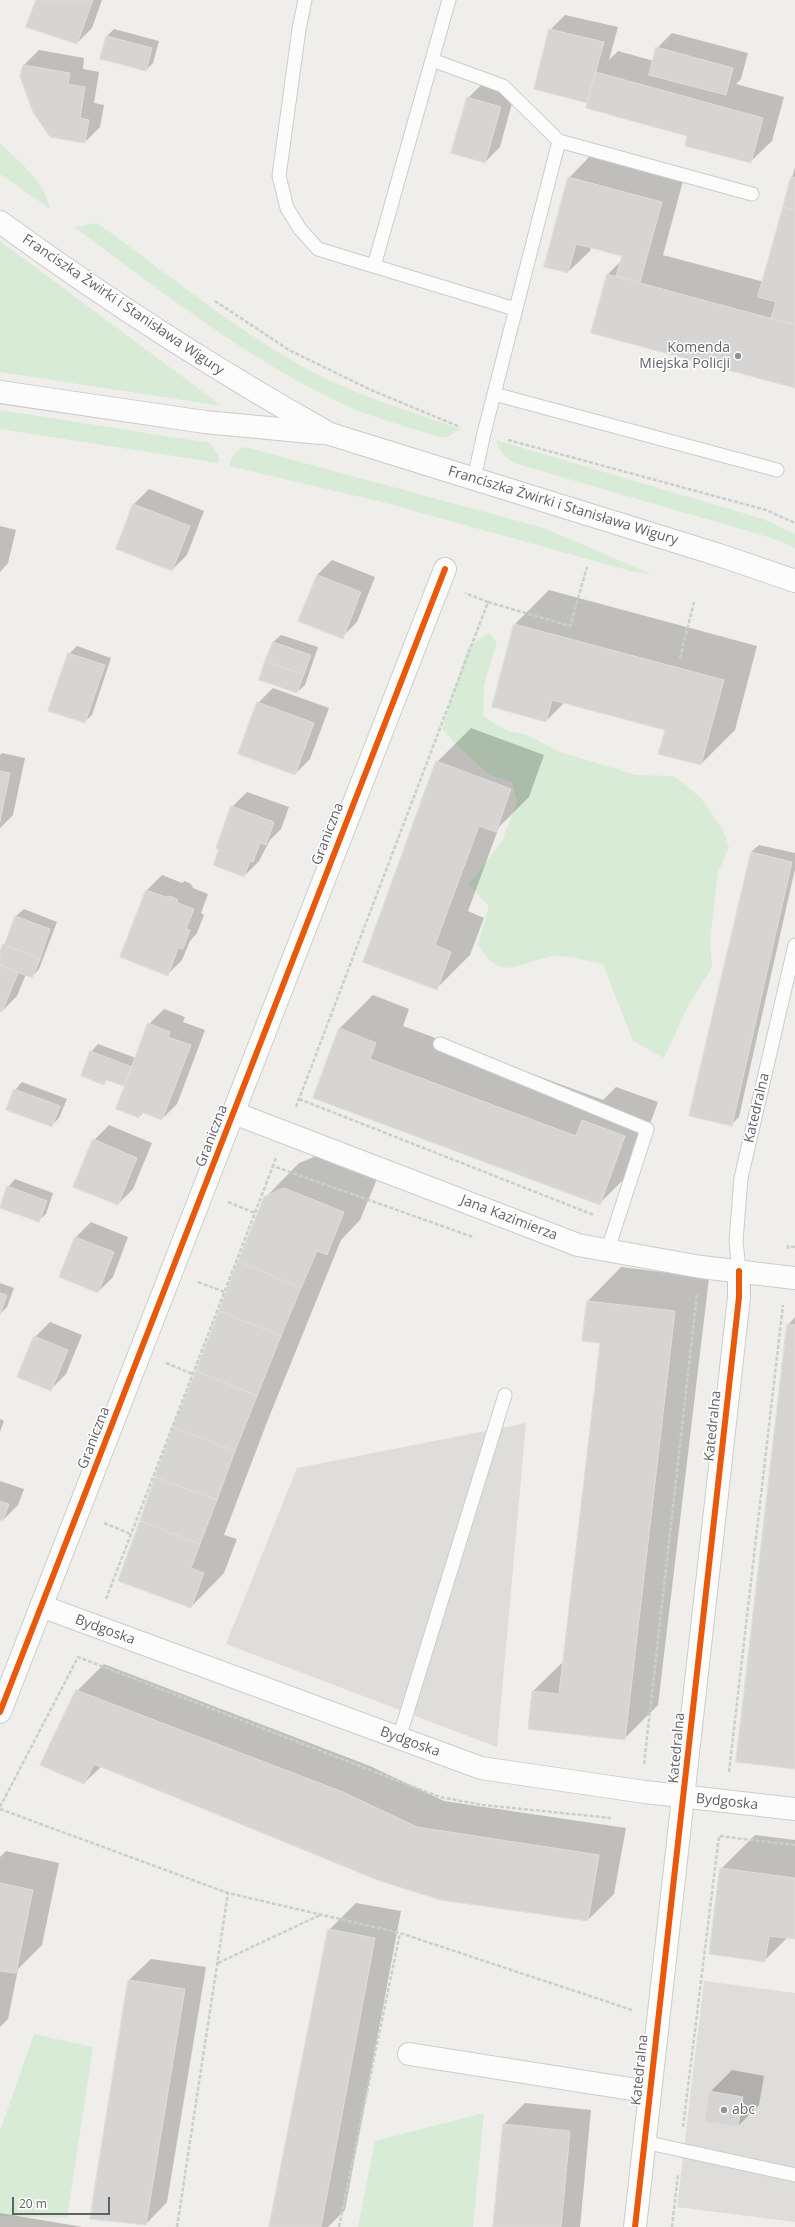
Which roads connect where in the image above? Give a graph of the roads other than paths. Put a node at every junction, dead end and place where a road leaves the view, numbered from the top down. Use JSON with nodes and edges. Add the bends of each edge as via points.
{"nodes":[{"id":1,"x":305,"y":0,"type":"edge"},
{"id":2,"x":449,"y":0,"type":"edge"},
{"id":3,"x":432,"y":60,"type":"junction"},
{"id":4,"x":559,"y":141,"type":"junction"},
{"id":5,"x":752,"y":194,"type":"dead end"},
{"id":6,"x":0,"y":222,"type":"edge"},
{"id":7,"x":374,"y":266,"type":"junction"},
{"id":8,"x":515,"y":309,"type":"junction"},
{"id":9,"x":0,"y":392,"type":"edge"},
{"id":10,"x":494,"y":394,"type":"junction"},
{"id":11,"x":330,"y":434,"type":"junction"},
{"id":12,"x":777,"y":470,"type":"dead end"},
{"id":13,"x":474,"y":479,"type":"junction"},
{"id":14,"x":445,"y":568,"type":"dead end"},
{"id":15,"x":795,"y":581,"type":"edge"},
{"id":16,"x":795,"y":945,"type":"edge"},
{"id":17,"x":440,"y":1044,"type":"dead end"},
{"id":18,"x":234,"y":1113,"type":"junction"},
{"id":19,"x":608,"y":1249,"type":"junction"},
{"id":20,"x":739,"y":1271,"type":"junction"},
{"id":21,"x":795,"y":1278,"type":"edge"},
{"id":22,"x":505,"y":1395,"type":"dead end"},
{"id":23,"x":41,"y":1606,"type":"junction"},
{"id":24,"x":0,"y":1712,"type":"edge"},
{"id":25,"x":399,"y":1738,"type":"junction"},
{"id":26,"x":684,"y":1797,"type":"junction"},
{"id":27,"x":795,"y":1809,"type":"edge"},
{"id":28,"x":409,"y":2054,"type":"dead end"},
{"id":29,"x":650,"y":2092,"type":"junction"},
{"id":30,"x":644,"y":2142,"type":"junction"},
{"id":31,"x":795,"y":2174,"type":"edge"},
{"id":32,"x":635,"y":2227,"type":"edge"}],
"edges":[{"from":1,"to":7,"type":"lane","via":[[279,176],[287,208],[300,230],[318,249]]},
{"from":2,"to":3,"type":"lane"},
{"from":3,"to":4,"type":"lane","via":[[504,86]]},
{"from":3,"to":7,"type":"lane"},
{"from":4,"to":5,"type":"lane"},
{"from":4,"to":8,"type":"lane"},
{"from":6,"to":11,"type":"street","name":"Franciszka Żwirki i Stanisława Wigury","via":[[163,335]]},
{"from":7,"to":8,"type":"lane"},
{"from":8,"to":10,"type":"lane"},
{"from":9,"to":11,"type":"street","name":"Franciszka Żwirki i Stanisława Wigury","via":[[205,422]]},
{"from":10,"to":12,"type":"lane"},
{"from":10,"to":13,"type":"lane"},
{"from":11,"to":13,"type":"street","name":"Franciszka Żwirki i Stanisława Wigury"},
{"from":13,"to":15,"type":"street","name":"Franciszka Żwirki i Stanisława Wigury"},
{"from":14,"to":18,"type":"street","name":"Graniczna"},
{"from":16,"to":20,"type":"lane","name":"Katedralna","via":[[741,1178],[736,1241]]},
{"from":17,"to":19,"type":"lane","via":[[647,1129]]},
{"from":18,"to":19,"type":"street","name":"Jana Kazimierza","via":[[578,1245]]},
{"from":18,"to":23,"type":"street","name":"Graniczna"},
{"from":19,"to":20,"type":"street","name":"Jana Kazimierza","via":[[701,1267]]},
{"from":20,"to":21,"type":"street","name":"Jana Kazimierza"},
{"from":20,"to":26,"type":"street","name":"Katedralna","via":[[738,1305],[714,1528],[697,1656]]},
{"from":22,"to":25,"type":"lane"},
{"from":23,"to":24,"type":"street","name":"Graniczna"},
{"from":23,"to":25,"type":"street","name":"Bydgoska"},
{"from":25,"to":26,"type":"street","name":"Bydgoska","via":[[481,1768]]},
{"from":26,"to":27,"type":"street","name":"Bydgoska"},
{"from":26,"to":29,"type":"street","name":"Katedralna"},
{"from":28,"to":29,"type":"street"},
{"from":29,"to":30,"type":"street","name":"Katedralna"},
{"from":30,"to":31,"type":"lane"},
{"from":30,"to":32,"type":"street","name":"Katedralna"}]}
